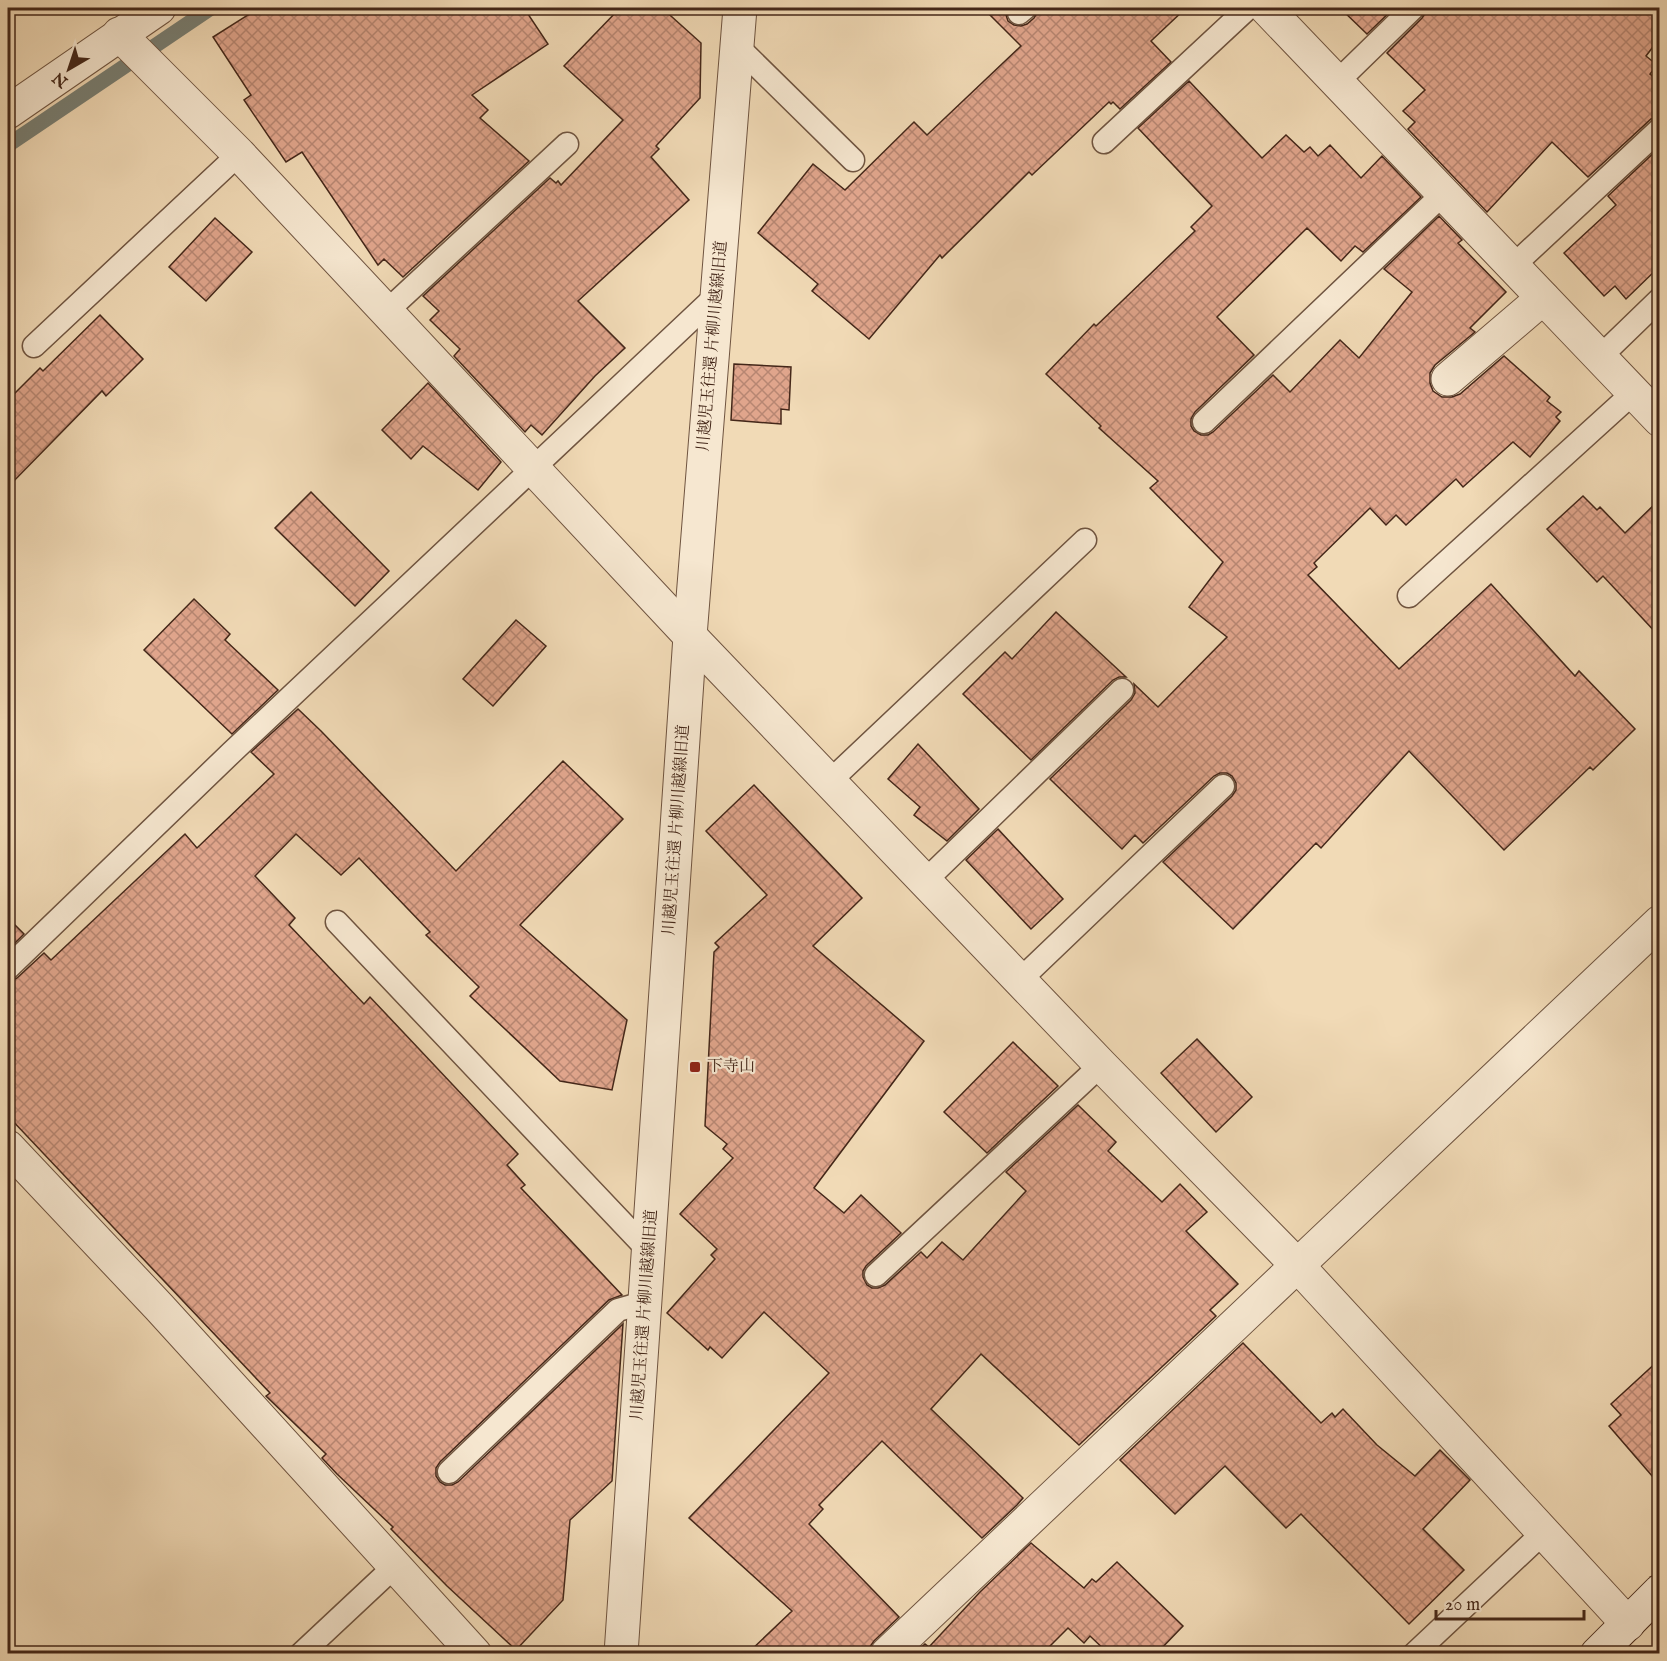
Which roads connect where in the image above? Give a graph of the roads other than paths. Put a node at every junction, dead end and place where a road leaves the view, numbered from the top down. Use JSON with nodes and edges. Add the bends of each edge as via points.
{"nodes":[{"id":1,"x":159,"y":8,"type":"edge"},
{"id":2,"x":740,"y":8,"type":"edge"},
{"id":3,"x":1248,"y":8,"type":"edge"},
{"id":4,"x":1266,"y":8,"type":"edge"},
{"id":5,"x":1413,"y":8,"type":"edge"},
{"id":6,"x":119,"y":34,"type":"junction"},
{"id":7,"x":737,"y":46,"type":"junction"},
{"id":8,"x":1337,"y":82,"type":"junction"},
{"id":9,"x":8,"y":112,"type":"edge"},
{"id":10,"x":1659,"y":129,"type":"edge"},
{"id":11,"x":1104,"y":142,"type":"dead end"},
{"id":12,"x":567,"y":144,"type":"dead end"},
{"id":13,"x":239,"y":154,"type":"junction"},
{"id":14,"x":853,"y":160,"type":"dead end"},
{"id":15,"x":1443,"y":194,"type":"junction"},
{"id":16,"x":1513,"y":266,"type":"junction"},
{"id":17,"x":717,"y":295,"type":"junction"},
{"id":18,"x":1543,"y":298,"type":"junction"},
{"id":19,"x":1659,"y":299,"type":"edge"},
{"id":20,"x":387,"y":311,"type":"junction"},
{"id":21,"x":34,"y":346,"type":"dead end"},
{"id":22,"x":1599,"y":358,"type":"junction"},
{"id":23,"x":1448,"y":379,"type":"dead end"},
{"id":24,"x":1633,"y":393,"type":"junction"},
{"id":25,"x":1659,"y":420,"type":"edge"},
{"id":26,"x":1204,"y":422,"type":"dead end"},
{"id":27,"x":532,"y":467,"type":"junction"},
{"id":28,"x":1085,"y":540,"type":"dead end"},
{"id":29,"x":1409,"y":596,"type":"dead end"},
{"id":30,"x":690,"y":636,"type":"junction"},
{"id":31,"x":1122,"y":690,"type":"dead end"},
{"id":32,"x":829,"y":782,"type":"junction"},
{"id":33,"x":1223,"y":786,"type":"dead end"},
{"id":34,"x":925,"y":881,"type":"junction"},
{"id":35,"x":1659,"y":921,"type":"edge"},
{"id":36,"x":337,"y":922,"type":"dead end"},
{"id":37,"x":8,"y":968,"type":"edge"},
{"id":38,"x":1020,"y":980,"type":"junction"},
{"id":39,"x":1101,"y":1065,"type":"junction"},
{"id":40,"x":8,"y":1147,"type":"edge"},
{"id":41,"x":649,"y":1251,"type":"junction"},
{"id":42,"x":1297,"y":1265,"type":"junction"},
{"id":43,"x":876,"y":1275,"type":"dead end"},
{"id":44,"x":646,"y":1302,"type":"junction"},
{"id":45,"x":449,"y":1472,"type":"dead end"},
{"id":46,"x":1543,"y":1533,"type":"junction"},
{"id":47,"x":395,"y":1566,"type":"junction"},
{"id":48,"x":1659,"y":1591,"type":"edge"},
{"id":49,"x":1628,"y":1624,"type":"junction"},
{"id":50,"x":301,"y":1653,"type":"edge"},
{"id":51,"x":476,"y":1653,"type":"edge"},
{"id":52,"x":621,"y":1653,"type":"edge"},
{"id":53,"x":887,"y":1653,"type":"edge"},
{"id":54,"x":1414,"y":1653,"type":"edge"},
{"id":55,"x":1596,"y":1653,"type":"edge"}],
"edges":[{"from":1,"to":6,"type":"street"},
{"from":2,"to":7,"type":"street","name":"川越児玉往還 片柳川越線旧道"},
{"from":3,"to":11,"type":"lane"},
{"from":4,"to":8,"type":"street"},
{"from":5,"to":8,"type":"lane"},
{"from":6,"to":9,"type":"street"},
{"from":6,"to":13,"type":"street"},
{"from":7,"to":14,"type":"lane"},
{"from":7,"to":17,"type":"street","name":"川越児玉往還 片柳川越線旧道"},
{"from":8,"to":15,"type":"street"},
{"from":10,"to":16,"type":"lane"},
{"from":12,"to":20,"type":"lane"},
{"from":13,"to":20,"type":"street"},
{"from":13,"to":21,"type":"lane"},
{"from":15,"to":16,"type":"street"},
{"from":15,"to":26,"type":"lane"},
{"from":16,"to":18,"type":"street"},
{"from":17,"to":27,"type":"lane"},
{"from":17,"to":30,"type":"street","name":"川越児玉往還 片柳川越線旧道"},
{"from":18,"to":22,"type":"street"},
{"from":18,"to":23,"type":"street"},
{"from":19,"to":22,"type":"lane"},
{"from":20,"to":27,"type":"street"},
{"from":22,"to":24,"type":"street"},
{"from":24,"to":25,"type":"street"},
{"from":24,"to":29,"type":"lane"},
{"from":27,"to":30,"type":"street"},
{"from":27,"to":37,"type":"lane"},
{"from":28,"to":32,"type":"lane"},
{"from":30,"to":32,"type":"street"},
{"from":30,"to":41,"type":"street","name":"川越児玉往還 片柳川越線旧道"},
{"from":31,"to":34,"type":"lane"},
{"from":32,"to":34,"type":"street"},
{"from":33,"to":38,"type":"lane"},
{"from":34,"to":38,"type":"street"},
{"from":35,"to":42,"type":"street"},
{"from":36,"to":41,"type":"lane"},
{"from":38,"to":39,"type":"street"},
{"from":39,"to":42,"type":"street"},
{"from":39,"to":43,"type":"lane"},
{"from":40,"to":47,"type":"street"},
{"from":41,"to":44,"type":"street","name":"川越児玉往還 片柳川越線旧道"},
{"from":42,"to":46,"type":"street"},
{"from":42,"to":53,"type":"street"},
{"from":44,"to":45,"type":"lane","via":[[618,1310]]},
{"from":44,"to":52,"type":"street","name":"川越児玉往還 片柳川越線旧道"},
{"from":46,"to":49,"type":"street"},
{"from":46,"to":54,"type":"lane"},
{"from":47,"to":50,"type":"lane"},
{"from":47,"to":51,"type":"street"},
{"from":48,"to":49,"type":"street"},
{"from":49,"to":55,"type":"street"}]}
